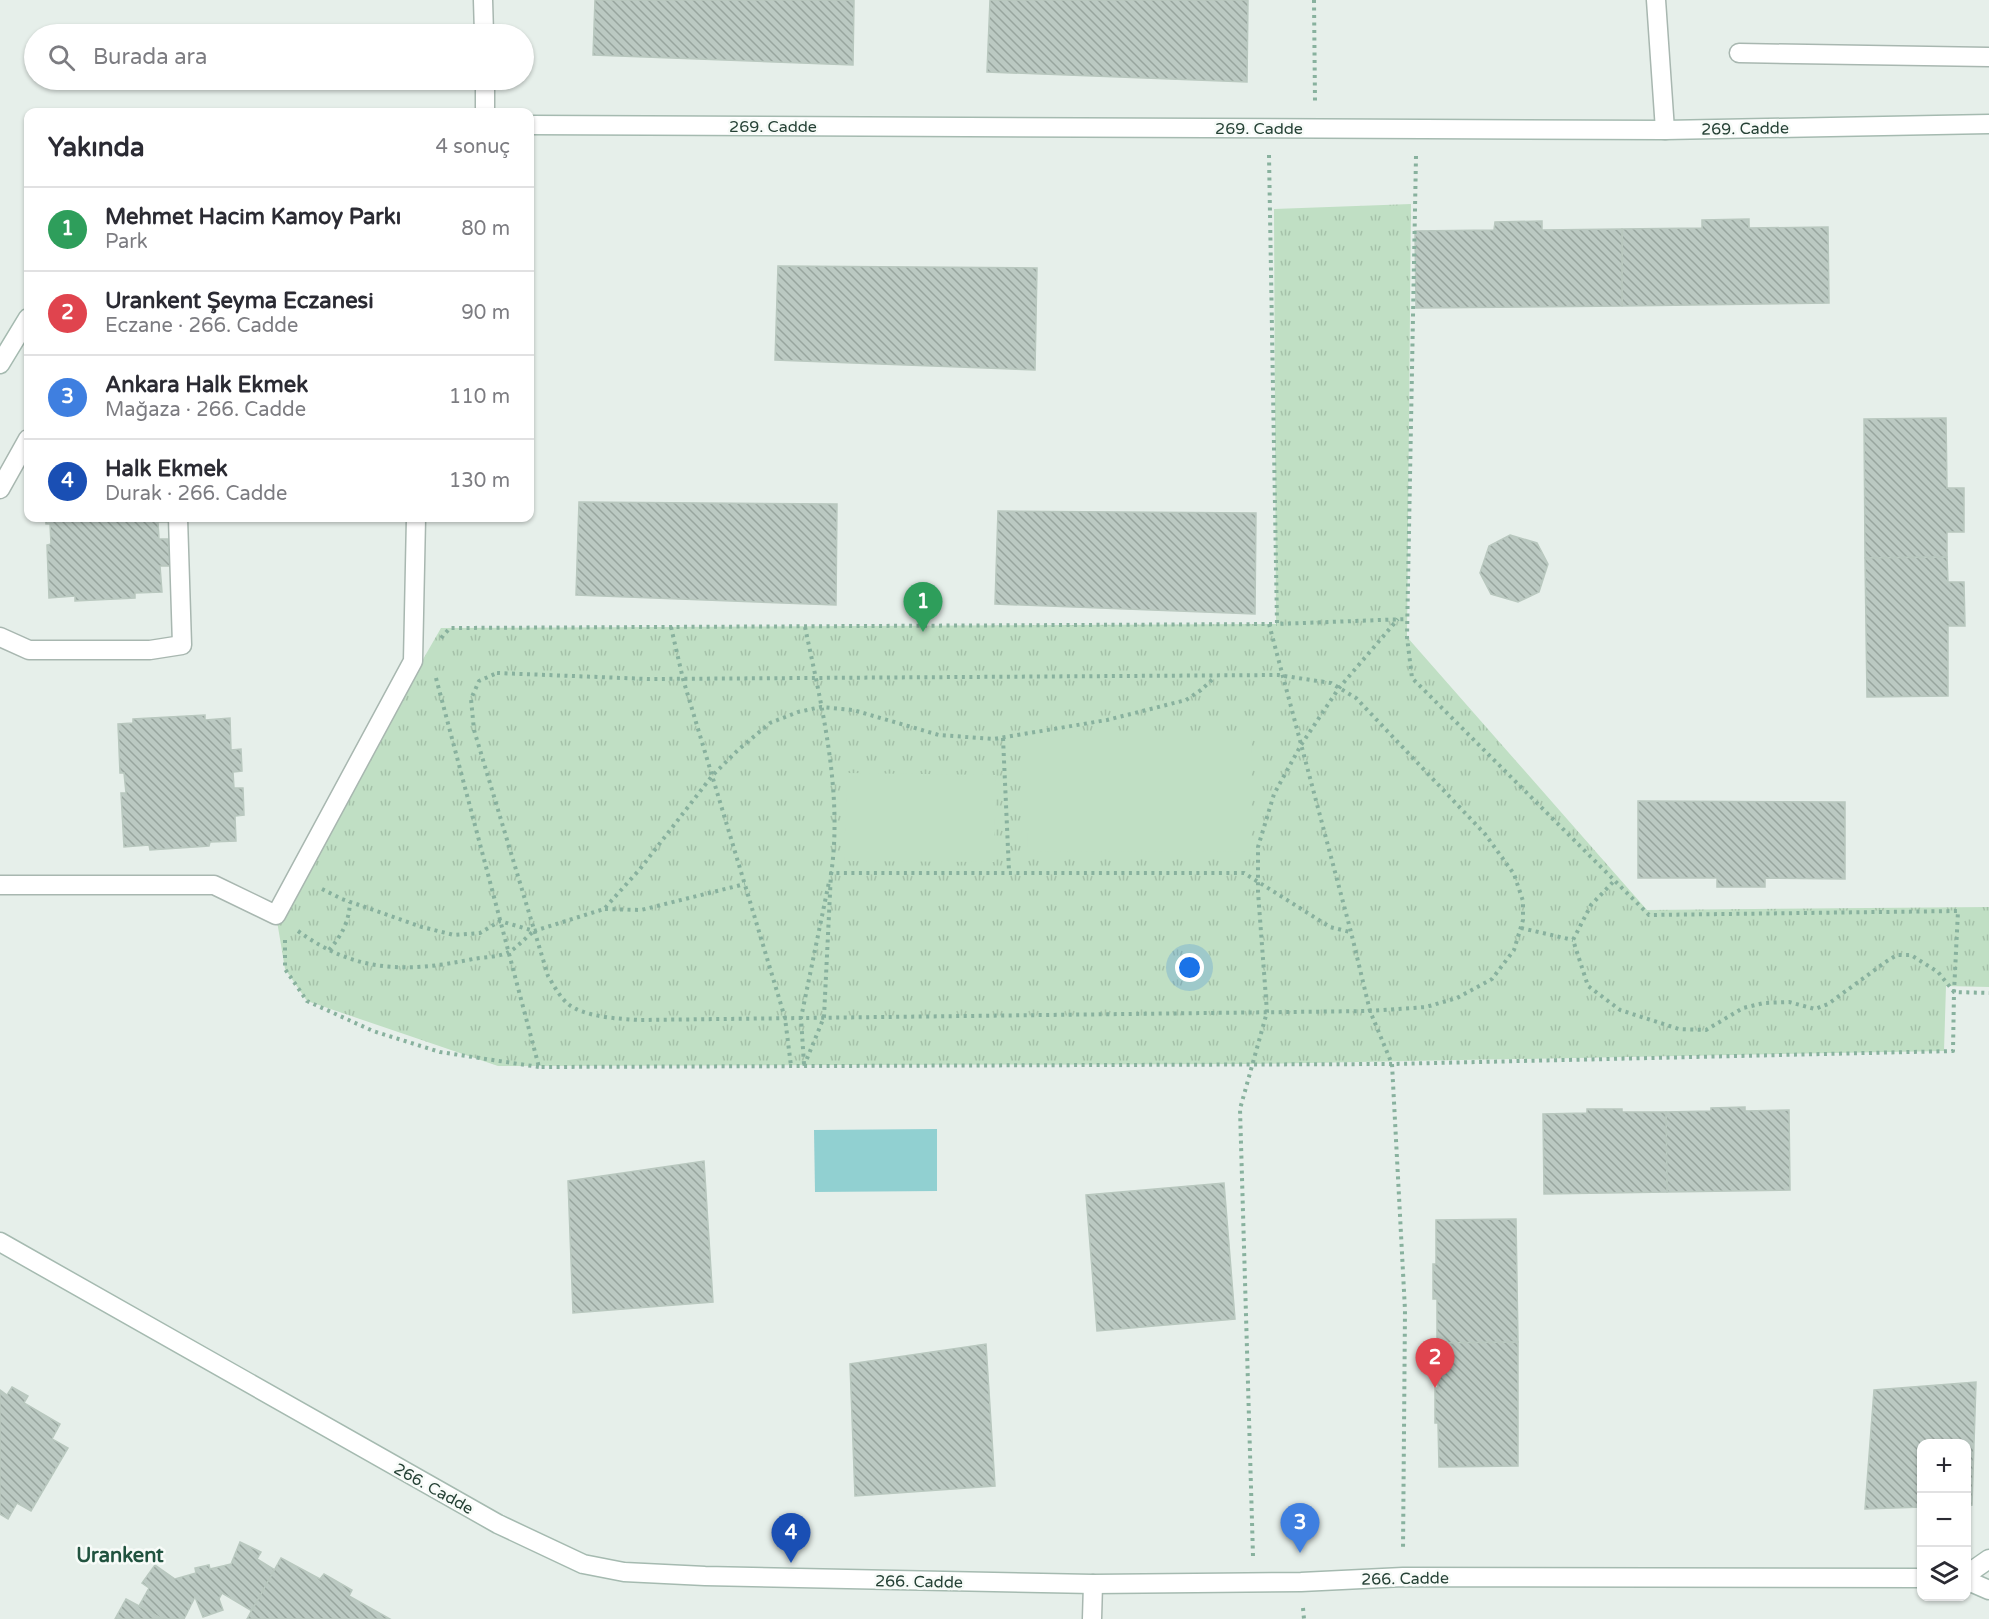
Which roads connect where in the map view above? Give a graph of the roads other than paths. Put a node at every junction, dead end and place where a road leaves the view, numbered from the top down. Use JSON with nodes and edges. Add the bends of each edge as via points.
{"nodes":[{"id":1,"x":483,"y":0,"type":"edge"},
{"id":2,"x":1656,"y":0,"type":"edge"},
{"id":3,"x":484,"y":24,"type":"edge"},
{"id":4,"x":1739,"y":53,"type":"dead end"},
{"id":5,"x":1989,"y":57,"type":"edge"},
{"id":6,"x":485,"y":90,"type":"edge"},
{"id":7,"x":485,"y":108,"type":"edge"},
{"id":8,"x":1989,"y":124,"type":"edge"},
{"id":9,"x":534,"y":125,"type":"edge"},
{"id":10,"x":1665,"y":130,"type":"junction"},
{"id":11,"x":24,"y":325,"type":"edge"},
{"id":12,"x":0,"y":364,"type":"edge"},
{"id":13,"x":24,"y":446,"type":"edge"},
{"id":14,"x":0,"y":489,"type":"edge"},
{"id":15,"x":178,"y":522,"type":"edge"},
{"id":16,"x":416,"y":522,"type":"edge"},
{"id":17,"x":0,"y":637,"type":"edge"},
{"id":18,"x":0,"y":885,"type":"edge"},
{"id":19,"x":0,"y":1242,"type":"edge"},
{"id":20,"x":1989,"y":1559,"type":"edge"},
{"id":21,"x":1971,"y":1572,"type":"edge"},
{"id":22,"x":1917,"y":1578,"type":"edge"},
{"id":23,"x":1971,"y":1582,"type":"edge"},
{"id":24,"x":1093,"y":1584,"type":"junction"},
{"id":25,"x":1989,"y":1590,"type":"edge"},
{"id":26,"x":1092,"y":1619,"type":"edge"}],
"edges":[{"from":1,"to":3,"type":"street"},
{"from":2,"to":10,"type":"street"},
{"from":4,"to":5,"type":"street"},
{"from":6,"to":7,"type":"street"},
{"from":8,"to":10,"type":"street","name":"269. Cadde"},
{"from":9,"to":10,"type":"street","name":"269. Cadde"},
{"from":11,"to":12,"type":"street"},
{"from":13,"to":14,"type":"street"},
{"from":15,"to":17,"type":"street","via":[[182,645],[150,650],[29,650]]},
{"from":16,"to":18,"type":"street","via":[[414,661],[297,876],[281,918],[214,885]]},
{"from":19,"to":24,"type":"street","name":"266. Cadde","via":[[498,1524],[582,1564],[624,1572],[705,1576]]},
{"from":20,"to":21,"type":"street"},
{"from":22,"to":24,"type":"street","name":"266. Cadde","via":[[1403,1577]]},
{"from":23,"to":25,"type":"street"},
{"from":24,"to":26,"type":"street"}]}
